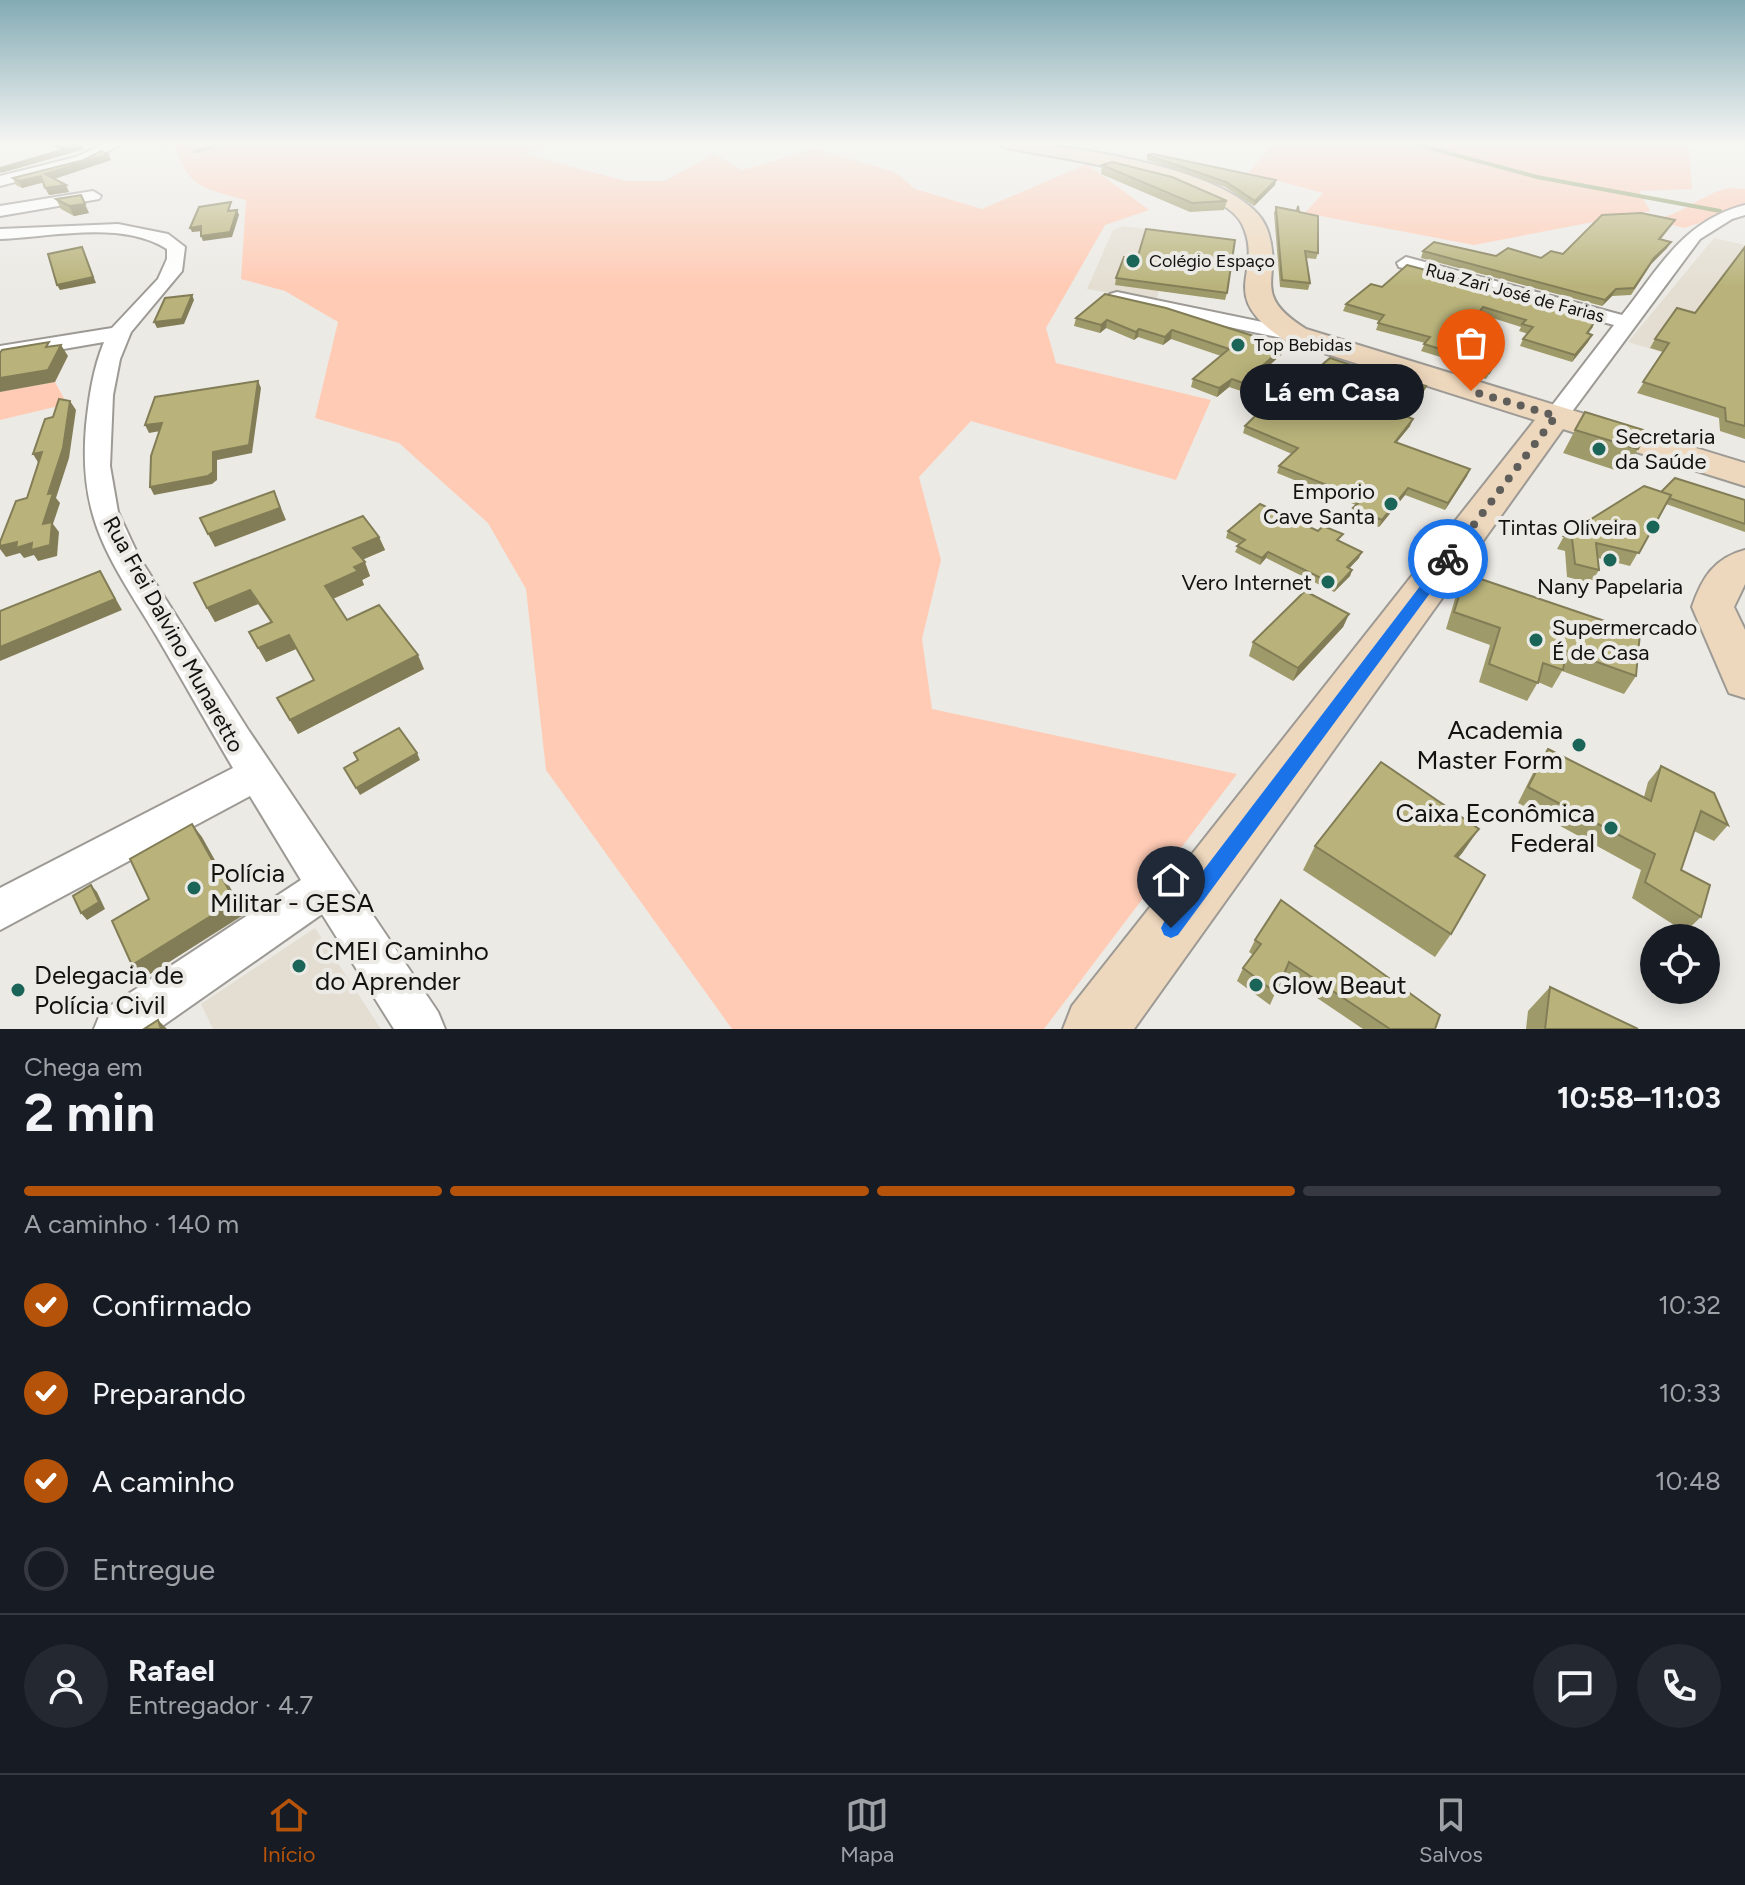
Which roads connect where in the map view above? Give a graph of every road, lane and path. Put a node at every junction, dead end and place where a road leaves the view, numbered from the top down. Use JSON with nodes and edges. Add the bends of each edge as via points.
{"nodes":[{"id":1,"x":1207,"y":190,"type":"edge"},
{"id":2,"x":93,"y":196,"type":"dead end"},
{"id":3,"x":1745,"y":210,"type":"edge"},
{"id":4,"x":0,"y":211,"type":"edge"},
{"id":5,"x":0,"y":234,"type":"edge"},
{"id":6,"x":1406,"y":263,"type":"edge"},
{"id":7,"x":1114,"y":297,"type":"edge"},
{"id":8,"x":1625,"y":322,"type":"junction"},
{"id":9,"x":119,"y":333,"type":"junction"},
{"id":10,"x":1296,"y":335,"type":"junction"},
{"id":11,"x":0,"y":353,"type":"edge"},
{"id":12,"x":1556,"y":416,"type":"junction"},
{"id":13,"x":1745,"y":475,"type":"edge"},
{"id":14,"x":1745,"y":563,"type":"edge"},
{"id":15,"x":1745,"y":681,"type":"edge"},
{"id":16,"x":254,"y":775,"type":"junction"},
{"id":17,"x":327,"y":886,"type":"junction"},
{"id":18,"x":0,"y":910,"type":"edge"},
{"id":19,"x":118,"y":1029,"type":"edge"},
{"id":20,"x":421,"y":1029,"type":"edge"},
{"id":21,"x":1095,"y":1029,"type":"edge"}],
"edges":[{"from":1,"to":10,"type":"main road","via":[[1229,198],[1250,217],[1256,233],[1261,309]]},
{"from":2,"to":4,"type":"street"},
{"from":3,"to":8,"type":"street","via":[[1694,235]]},
{"from":5,"to":9,"type":"street","name":"Rua Frei Dalvino Munaretto","via":[[125,231],[174,244],[177,257],[169,275]]},
{"from":6,"to":8,"type":"street","name":"Rua Zari José de Farias"},
{"from":7,"to":10,"type":"street"},
{"from":8,"to":12,"type":"street"},
{"from":9,"to":11,"type":"street"},
{"from":9,"to":16,"type":"street","name":"Rua Frei Dalvino Munaretto","via":[[105,373],[96,469],[107,519]]},
{"from":10,"to":12,"type":"main road"},
{"from":12,"to":13,"type":"main road"},
{"from":12,"to":21,"type":"main road"},
{"from":14,"to":15,"type":"main road","via":[[1722,581],[1713,607]]},
{"from":16,"to":17,"type":"street","name":"Rua Frei Dalvino Munaretto"},
{"from":16,"to":18,"type":"street"},
{"from":17,"to":19,"type":"street"},
{"from":17,"to":20,"type":"street","name":"Rua Frei Dalvino Munaretto"}]}
